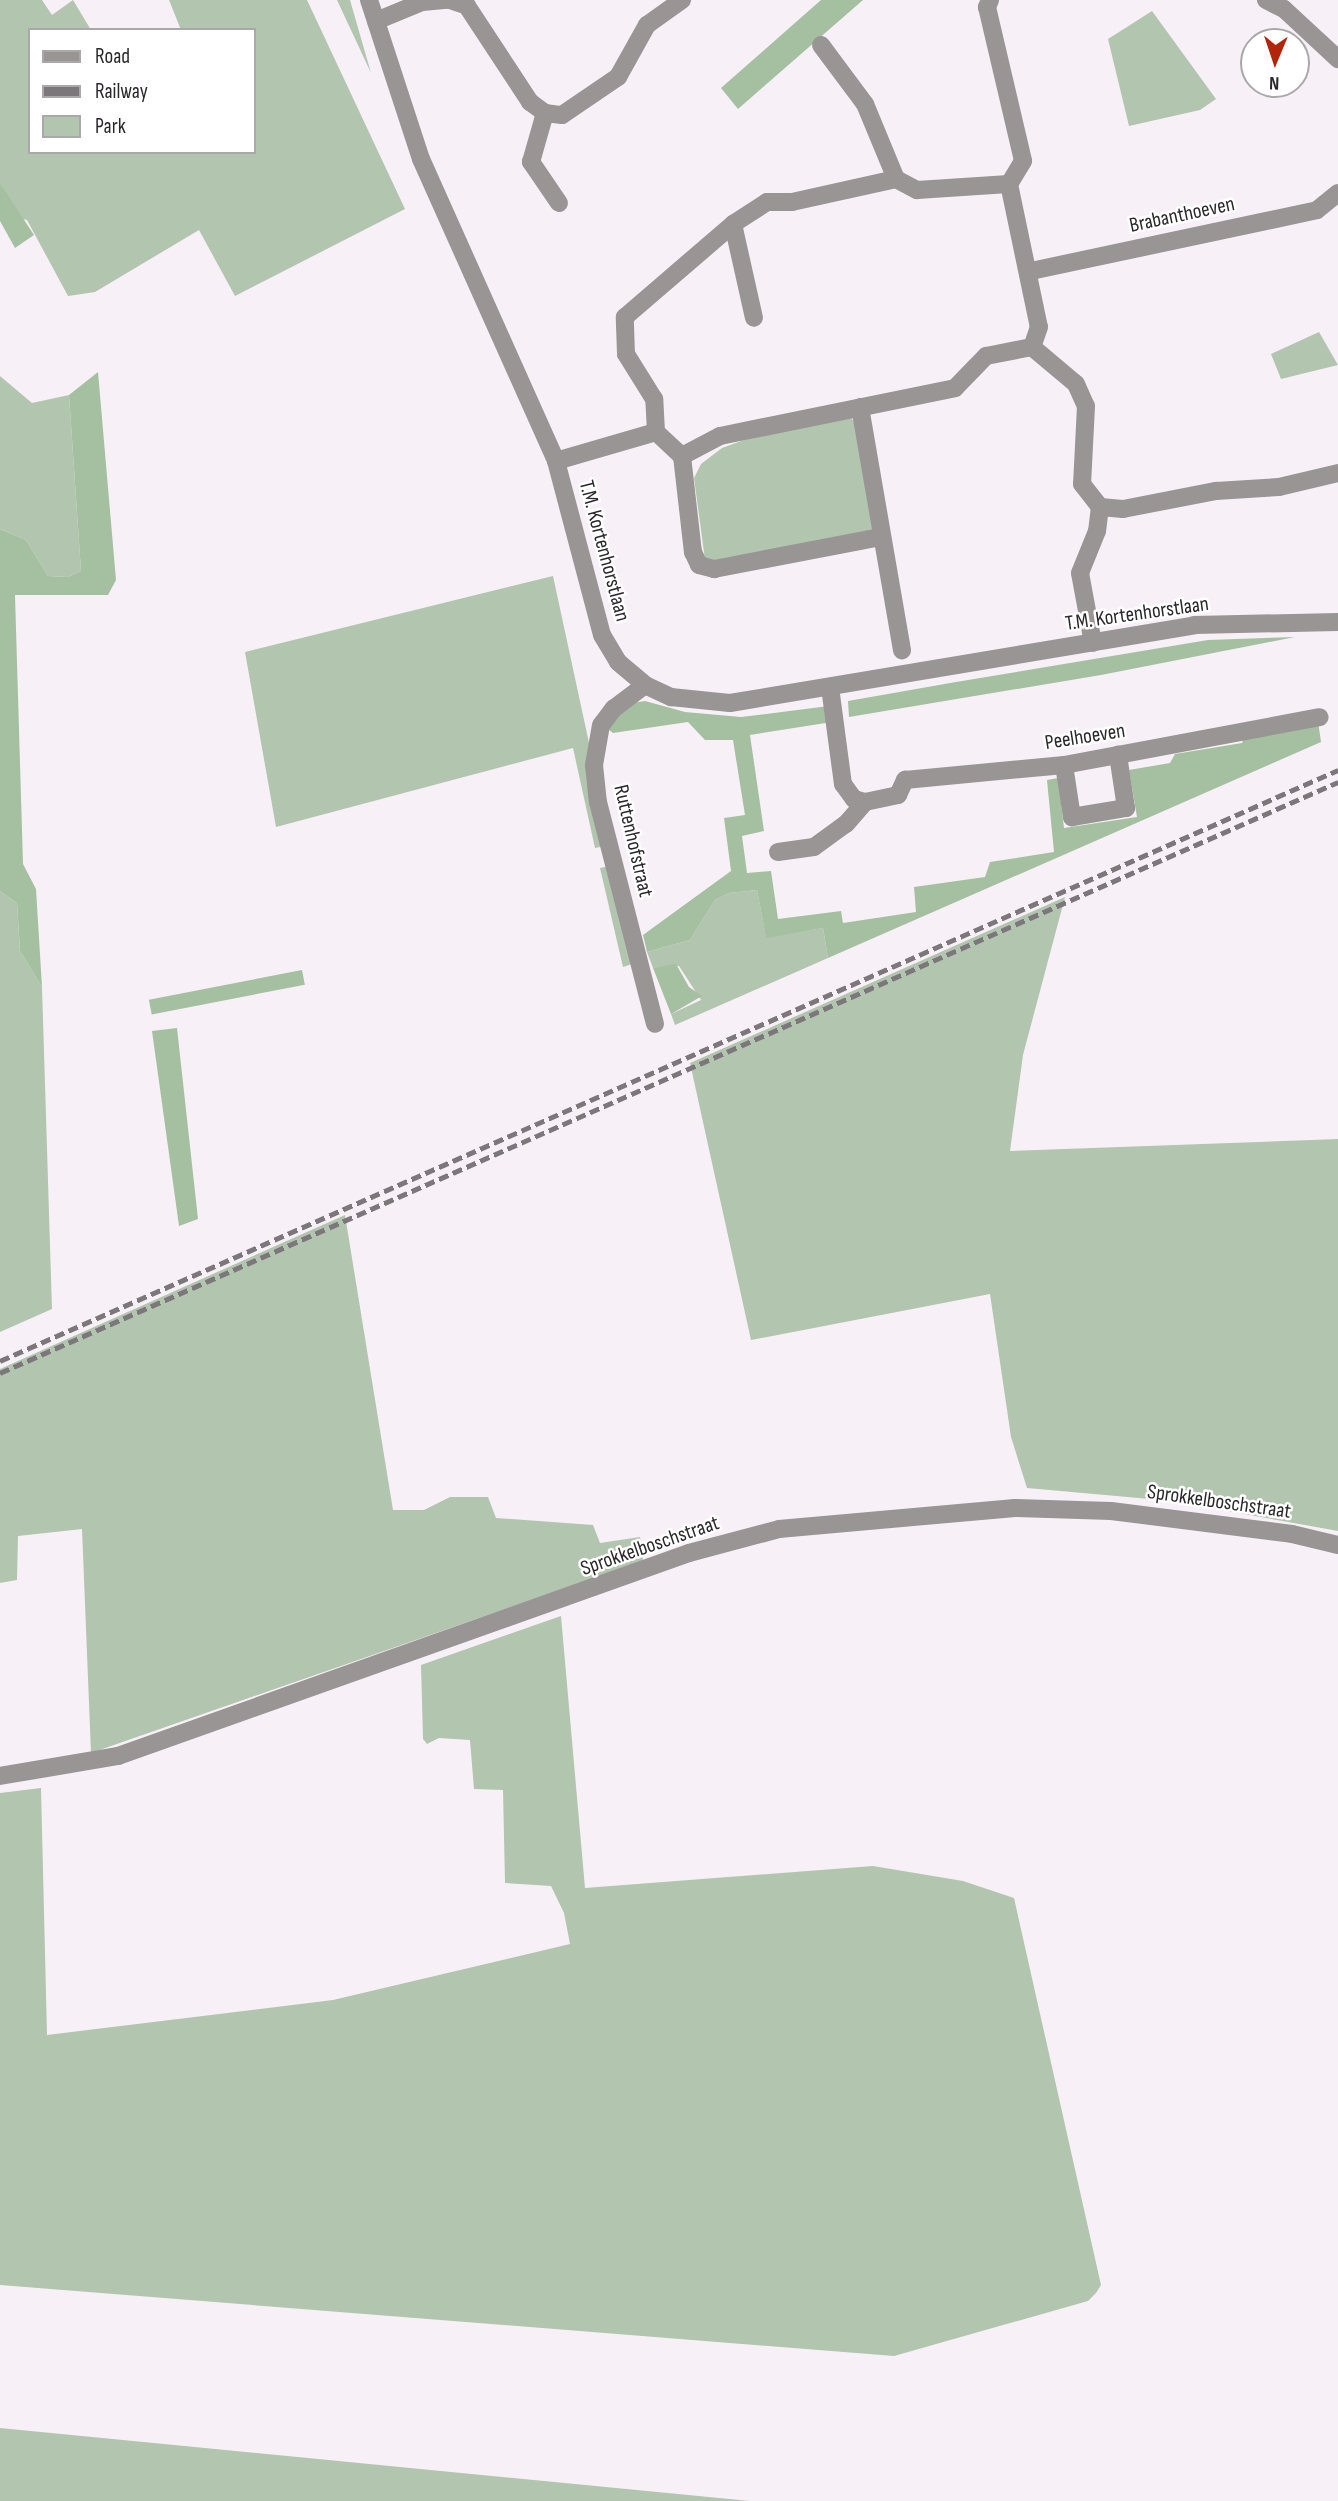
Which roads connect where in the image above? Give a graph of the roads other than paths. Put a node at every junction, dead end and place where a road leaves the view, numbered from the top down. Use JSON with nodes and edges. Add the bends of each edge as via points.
{"nodes":[{"id":1,"x":369,"y":0,"type":"edge"},
{"id":2,"x":449,"y":0,"type":"edge"},
{"id":3,"x":682,"y":0,"type":"edge"},
{"id":4,"x":990,"y":0,"type":"edge"},
{"id":5,"x":1266,"y":0,"type":"edge"},
{"id":6,"x":376,"y":21,"type":"junction"},
{"id":7,"x":821,"y":45,"type":"dead end"},
{"id":8,"x":1338,"y":59,"type":"edge"},
{"id":9,"x":545,"y":113,"type":"junction"},
{"id":10,"x":897,"y":179,"type":"junction"},
{"id":11,"x":1009,"y":184,"type":"junction"},
{"id":12,"x":1338,"y":193,"type":"edge"},
{"id":13,"x":559,"y":203,"type":"dead end"},
{"id":14,"x":733,"y":224,"type":"junction"},
{"id":15,"x":1031,"y":271,"type":"junction"},
{"id":16,"x":754,"y":318,"type":"dead end"},
{"id":17,"x":1032,"y":347,"type":"junction"},
{"id":18,"x":860,"y":407,"type":"junction"},
{"id":19,"x":656,"y":432,"type":"junction"},
{"id":20,"x":682,"y":456,"type":"junction"},
{"id":21,"x":556,"y":461,"type":"junction"},
{"id":22,"x":1338,"y":473,"type":"edge"},
{"id":23,"x":1100,"y":507,"type":"junction"},
{"id":24,"x":880,"y":537,"type":"junction"},
{"id":25,"x":1338,"y":622,"type":"edge"},
{"id":26,"x":1093,"y":643,"type":"junction"},
{"id":27,"x":902,"y":650,"type":"dead end"},
{"id":28,"x":645,"y":685,"type":"junction"},
{"id":29,"x":830,"y":687,"type":"junction"},
{"id":30,"x":1320,"y":717,"type":"dead end"},
{"id":31,"x":1118,"y":755,"type":"junction"},
{"id":32,"x":1064,"y":765,"type":"junction"},
{"id":33,"x":865,"y":802,"type":"junction"},
{"id":34,"x":778,"y":852,"type":"dead end"},
{"id":35,"x":655,"y":1024,"type":"dead end"},
{"id":36,"x":1338,"y":1545,"type":"edge"},
{"id":37,"x":0,"y":1776,"type":"edge"}],
"edges":[{"from":1,"to":6,"type":"street","name":"T.M. Kortenhorstlaan"},
{"from":2,"to":6,"type":"street","via":[[422,2]]},
{"from":2,"to":9,"type":"street","via":[[467,6],[530,102]]},
{"from":3,"to":9,"type":"street","via":[[647,25],[618,77],[562,116]]},
{"from":4,"to":11,"type":"street","via":[[987,7],[1023,161]]},
{"from":5,"to":8,"type":"street","via":[[1284,9]]},
{"from":6,"to":21,"type":"street","name":"T.M. Kortenhorstlaan","via":[[421,159]]},
{"from":7,"to":10,"type":"street","via":[[864,104]]},
{"from":9,"to":13,"type":"street","via":[[531,162]]},
{"from":10,"to":11,"type":"street","via":[[917,190]]},
{"from":10,"to":14,"type":"street","via":[[792,202],[767,202]]},
{"from":11,"to":15,"type":"street"},
{"from":12,"to":15,"type":"street","name":"Brabanthoeven","via":[[1317,210]]},
{"from":14,"to":16,"type":"street"},
{"from":14,"to":19,"type":"street","via":[[625,317],[626,354],[654,399]]},
{"from":15,"to":17,"type":"street","via":[[1040,327]]},
{"from":17,"to":18,"type":"street","via":[[986,356],[955,388]]},
{"from":17,"to":23,"type":"street","via":[[1076,384],[1086,406],[1083,484]]},
{"from":18,"to":20,"type":"street","via":[[720,436]]},
{"from":18,"to":24,"type":"street","via":[[881,513]]},
{"from":19,"to":20,"type":"street"},
{"from":19,"to":21,"type":"street"},
{"from":20,"to":24,"type":"street","via":[[693,552],[699,565],[714,569]]},
{"from":21,"to":28,"type":"street","name":"T.M. Kortenhorstlaan","via":[[602,635],[618,662]]},
{"from":22,"to":23,"type":"street","via":[[1279,487],[1216,491],[1123,509]]},
{"from":23,"to":26,"type":"street","via":[[1097,531],[1080,573]]},
{"from":24,"to":27,"type":"street"},
{"from":25,"to":26,"type":"street","name":"T.M. Kortenhorstlaan","via":[[1194,625]]},
{"from":26,"to":29,"type":"street","name":"T.M. Kortenhorstlaan"},
{"from":28,"to":29,"type":"street","name":"T.M. Kortenhorstlaan","via":[[671,698],[730,703]]},
{"from":28,"to":35,"type":"street","name":"Ruttenhofstraat","via":[[614,708],[601,725],[594,765],[598,802]]},
{"from":29,"to":33,"type":"street","via":[[843,784],[854,799]]},
{"from":30,"to":31,"type":"street","name":"Peelhoeven"},
{"from":31,"to":32,"type":"street","name":"Peelhoeven"},
{"from":31,"to":32,"type":"street","via":[[1126,808],[1073,817]]},
{"from":32,"to":33,"type":"street","name":"Peelhoeven","via":[[905,780],[898,795]]},
{"from":33,"to":34,"type":"street","via":[[846,824],[814,847]]},
{"from":36,"to":37,"type":"street","name":"Sprokkelboschstraat","via":[[1292,1534],[1111,1511],[1029,1508],[936,1512],[779,1529],[689,1553],[118,1756]]}]}
